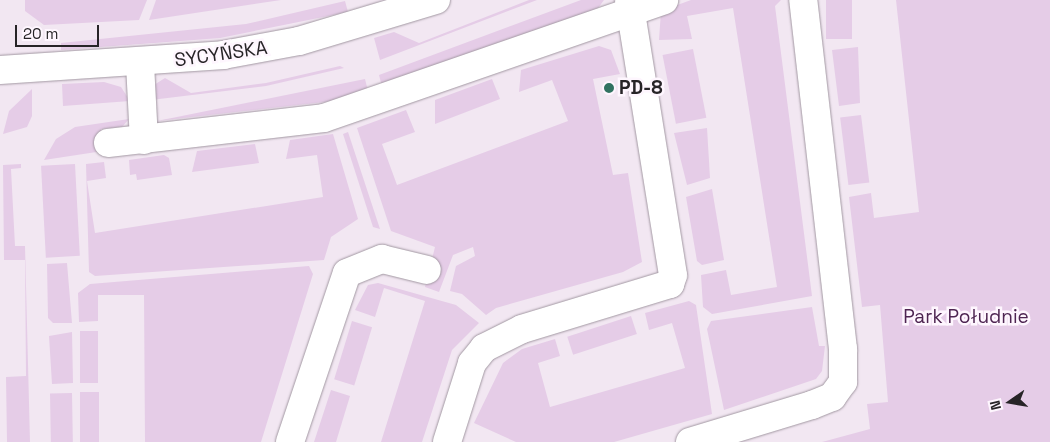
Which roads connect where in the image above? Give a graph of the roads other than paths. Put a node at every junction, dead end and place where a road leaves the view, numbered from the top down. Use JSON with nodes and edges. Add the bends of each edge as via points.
{"nodes":[{"id":1,"x":436,"y":0,"type":"edge"},
{"id":2,"x":664,"y":0,"type":"edge"},
{"id":3,"x":803,"y":0,"type":"edge"},
{"id":4,"x":630,"y":6,"type":"edge"},
{"id":5,"x":140,"y":64,"type":"junction"},
{"id":6,"x":0,"y":70,"type":"edge"},
{"id":7,"x":144,"y":140,"type":"junction"},
{"id":8,"x":108,"y":143,"type":"dead end"},
{"id":9,"x":428,"y":270,"type":"dead end"},
{"id":10,"x":290,"y":442,"type":"edge"},
{"id":11,"x":447,"y":442,"type":"edge"},
{"id":12,"x":690,"y":442,"type":"edge"}],
"edges":[{"from":1,"to":5,"type":"street","name":"SYCYŃSKA","via":[[269,48]]},
{"from":2,"to":4,"type":"street"},
{"from":3,"to":12,"type":"street","via":[[843,349],[843,382],[832,397],[812,405]]},
{"from":4,"to":7,"type":"street","via":[[324,118]]},
{"from":4,"to":11,"type":"street","via":[[673,275],[670,284],[522,329],[484,348],[472,363]]},
{"from":5,"to":6,"type":"street","name":"SYCYŃSKA"},
{"from":5,"to":7,"type":"street"},
{"from":7,"to":8,"type":"street"},
{"from":9,"to":10,"type":"street","via":[[382,259],[347,273]]}]}
